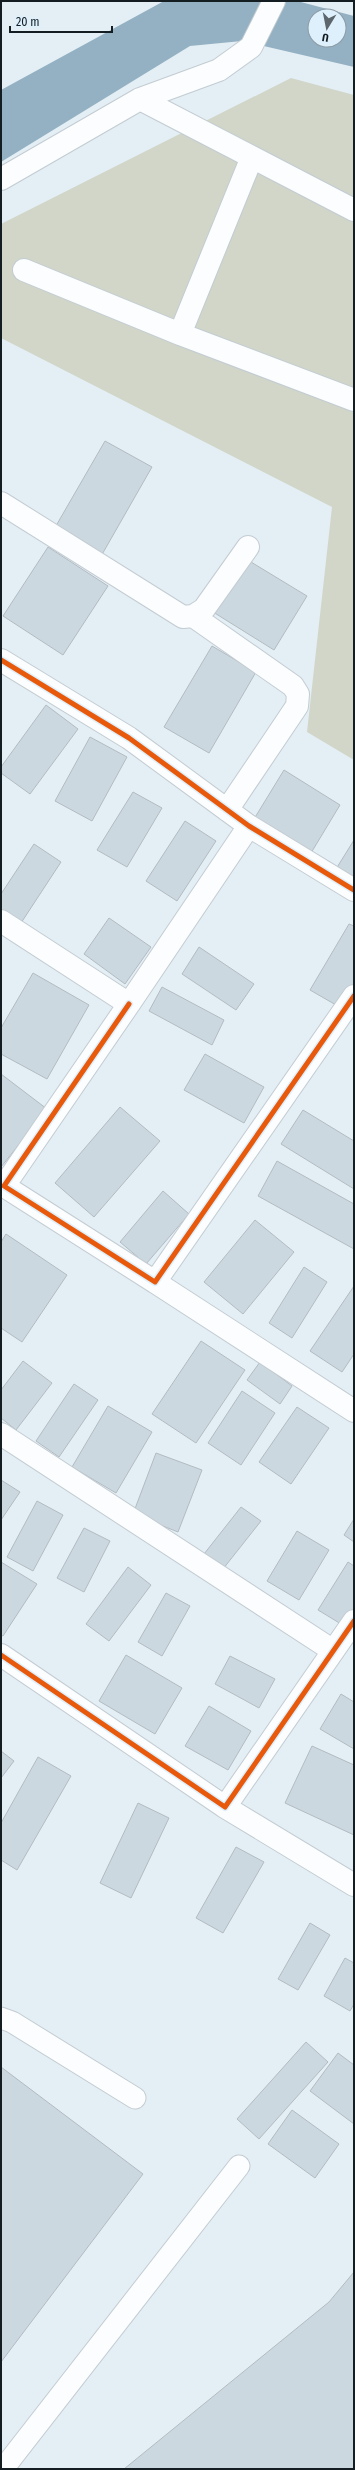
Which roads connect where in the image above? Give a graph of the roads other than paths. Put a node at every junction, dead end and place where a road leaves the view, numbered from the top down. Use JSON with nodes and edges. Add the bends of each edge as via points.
{"nodes":[{"id":1,"x":274,"y":1,"type":"edge"},
{"id":2,"x":140,"y":99,"type":"junction"},
{"id":3,"x":252,"y":157,"type":"junction"},
{"id":4,"x":1,"y":179,"type":"edge"},
{"id":5,"x":354,"y":210,"type":"edge"},
{"id":6,"x":24,"y":270,"type":"dead end"},
{"id":7,"x":180,"y":334,"type":"junction"},
{"id":8,"x":354,"y":400,"type":"edge"},
{"id":9,"x":1,"y":503,"type":"edge"},
{"id":10,"x":248,"y":547,"type":"dead end"},
{"id":11,"x":193,"y":616,"type":"junction"},
{"id":12,"x":1,"y":660,"type":"edge"},
{"id":13,"x":227,"y":810,"type":"junction"},
{"id":14,"x":249,"y":826,"type":"junction"},
{"id":15,"x":354,"y":890,"type":"edge"},
{"id":16,"x":1,"y":921,"type":"edge"},
{"id":17,"x":354,"y":996,"type":"edge"},
{"id":18,"x":129,"y":1004,"type":"junction"},
{"id":19,"x":2,"y":1187,"type":"edge"},
{"id":20,"x":155,"y":1282,"type":"junction"},
{"id":21,"x":354,"y":1411,"type":"edge"},
{"id":22,"x":1,"y":1434,"type":"edge"},
{"id":23,"x":354,"y":1621,"type":"edge"},
{"id":24,"x":332,"y":1650,"type":"junction"},
{"id":25,"x":1,"y":1655,"type":"edge"},
{"id":26,"x":225,"y":1807,"type":"junction"},
{"id":27,"x":354,"y":1885,"type":"edge"},
{"id":28,"x":1,"y":2018,"type":"edge"},
{"id":29,"x":136,"y":2098,"type":"dead end"},
{"id":30,"x":239,"y":2166,"type":"dead end"},
{"id":31,"x":3,"y":2469,"type":"edge"}],
"edges":[{"from":1,"to":2,"type":"street","via":[[250,47],[219,70]]},
{"from":2,"to":3,"type":"street"},
{"from":2,"to":4,"type":"street"},
{"from":3,"to":5,"type":"street"},
{"from":3,"to":7,"type":"street"},
{"from":6,"to":7,"type":"street"},
{"from":7,"to":8,"type":"street"},
{"from":9,"to":11,"type":"street","via":[[183,617]]},
{"from":10,"to":11,"type":"street","via":[[204,609]]},
{"from":11,"to":13,"type":"street","via":[[293,686],[298,694],[297,706]]},
{"from":12,"to":13,"type":"street","via":[[129,738]]},
{"from":13,"to":14,"type":"street"},
{"from":14,"to":15,"type":"street"},
{"from":14,"to":18,"type":"street"},
{"from":16,"to":18,"type":"street"},
{"from":17,"to":20,"type":"street"},
{"from":18,"to":19,"type":"street"},
{"from":19,"to":20,"type":"street"},
{"from":20,"to":21,"type":"street"},
{"from":22,"to":24,"type":"street"},
{"from":23,"to":24,"type":"street"},
{"from":24,"to":26,"type":"street"},
{"from":25,"to":26,"type":"street"},
{"from":26,"to":27,"type":"street"},
{"from":28,"to":29,"type":"lane","via":[[12,2022]]},
{"from":30,"to":31,"type":"lane"}]}
